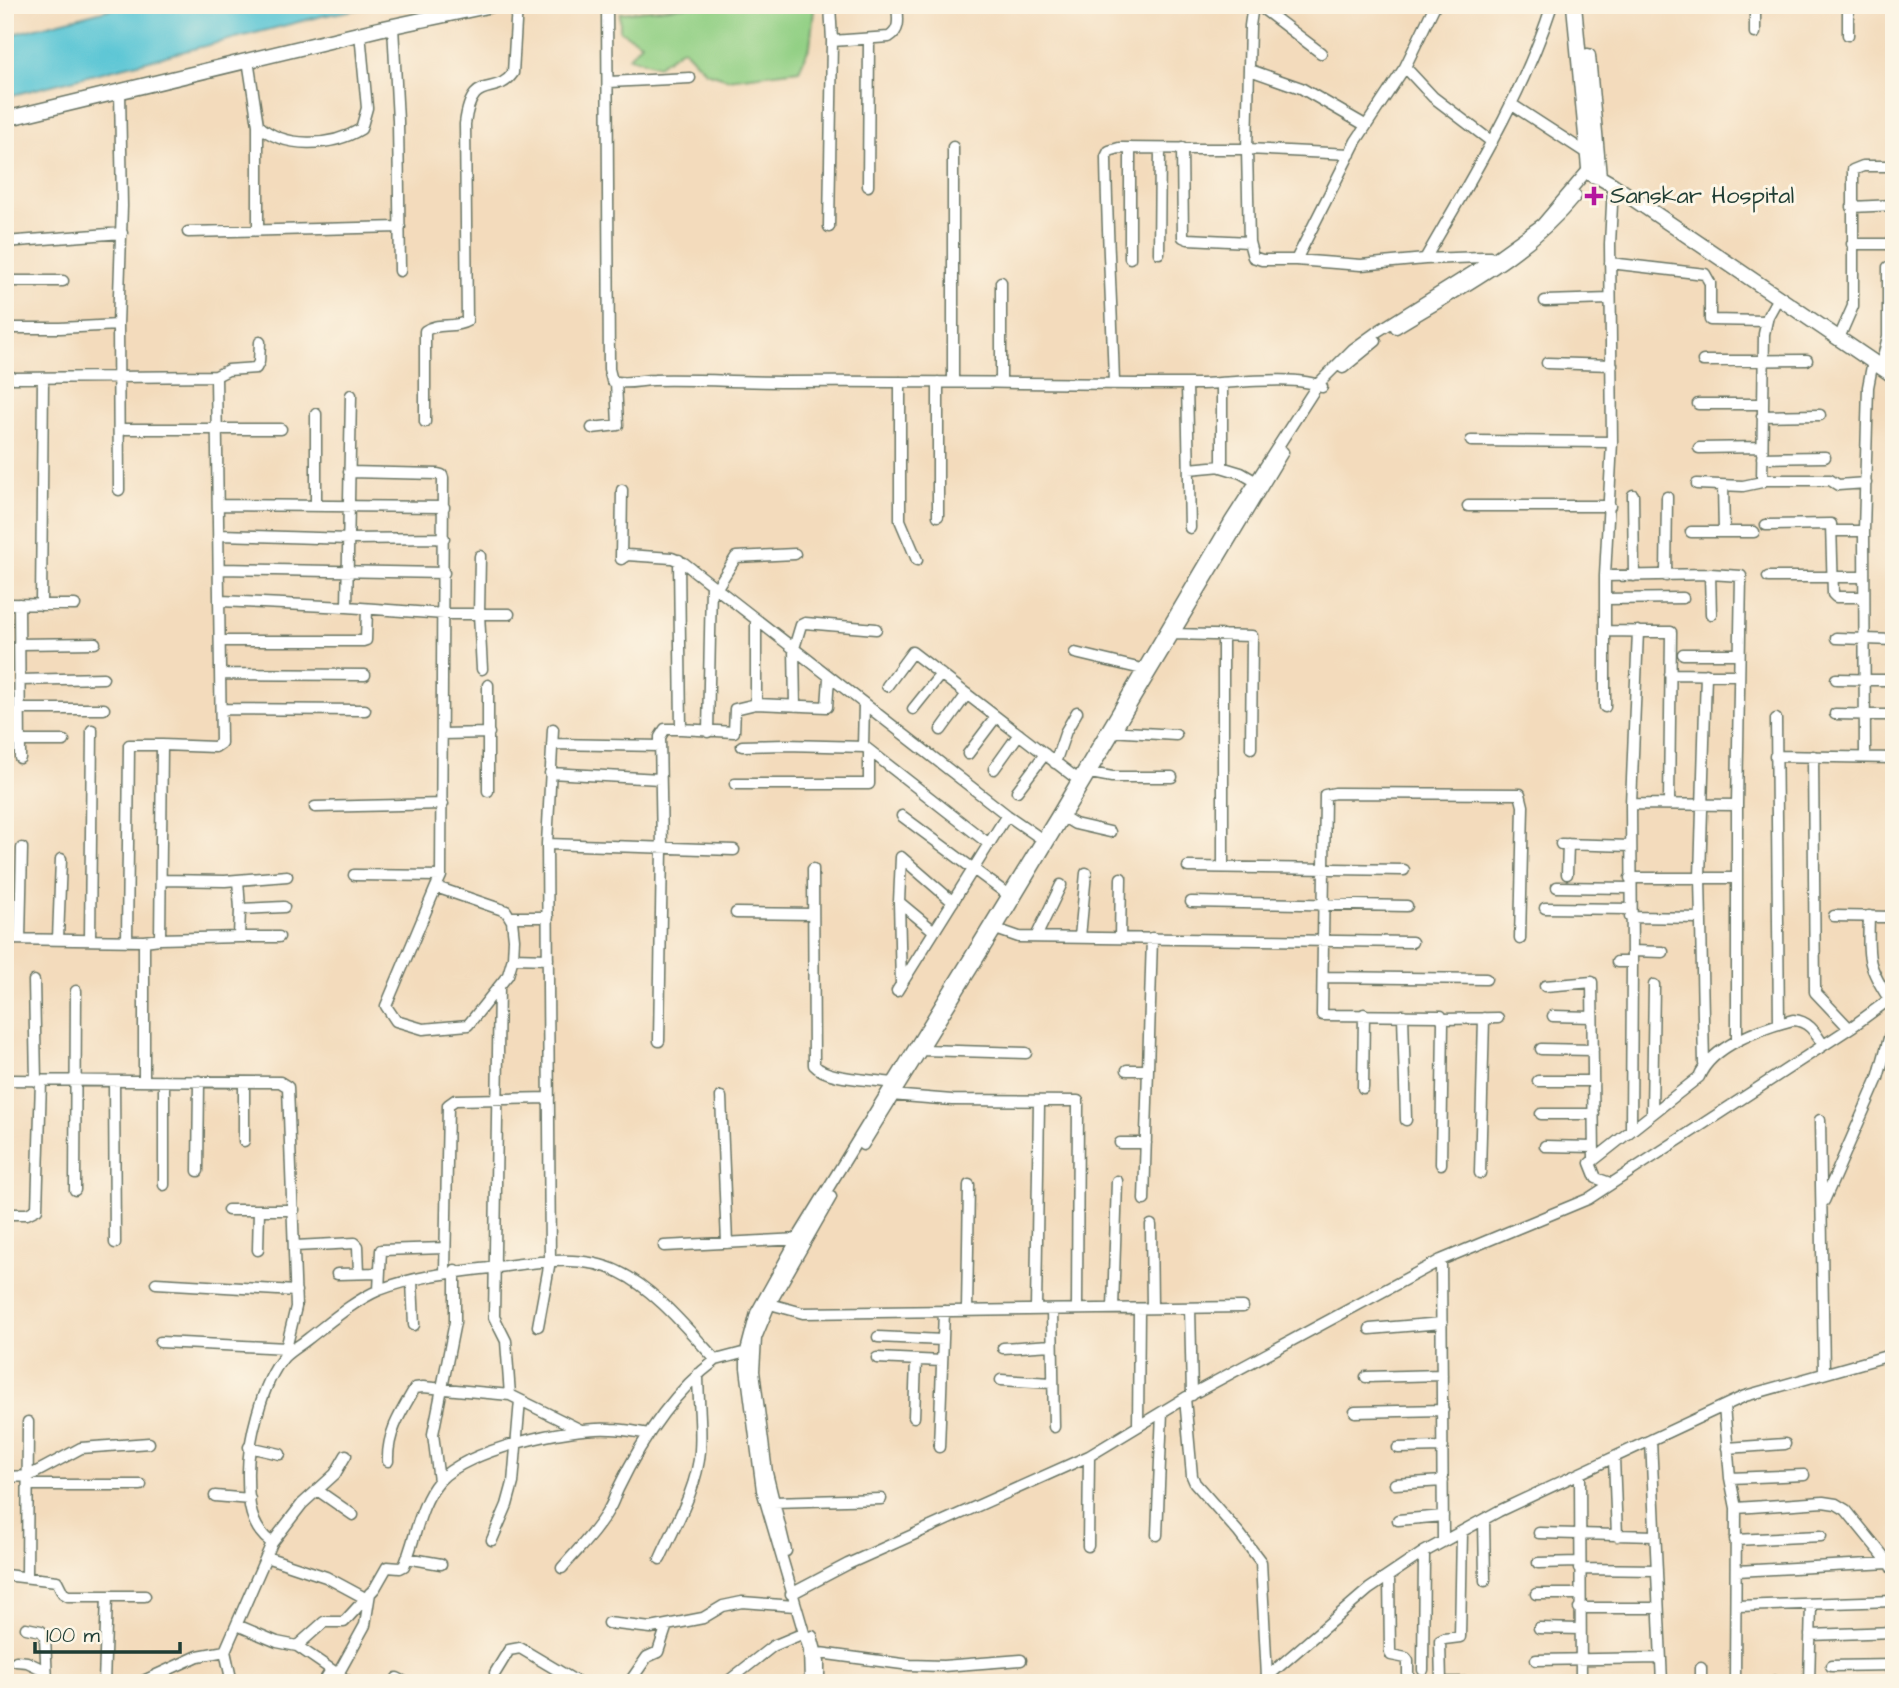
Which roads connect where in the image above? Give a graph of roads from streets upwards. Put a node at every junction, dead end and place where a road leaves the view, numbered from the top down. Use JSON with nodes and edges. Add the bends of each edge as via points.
{"nodes":[{"id":1,"x":492,"y":5,"type":"edge"},
{"id":2,"x":517,"y":5,"type":"edge"},
{"id":3,"x":607,"y":5,"type":"edge"},
{"id":4,"x":830,"y":5,"type":"edge"},
{"id":5,"x":897,"y":5,"type":"edge"},
{"id":6,"x":1255,"y":5,"type":"edge"},
{"id":7,"x":1434,"y":5,"type":"edge"},
{"id":8,"x":1552,"y":5,"type":"edge"},
{"id":9,"x":1574,"y":5,"type":"edge"},
{"id":10,"x":1583,"y":5,"type":"edge"},
{"id":11,"x":1755,"y":5,"type":"edge"},
{"id":12,"x":1848,"y":5,"type":"edge"},
{"id":13,"x":393,"y":26,"type":"junction"},
{"id":14,"x":360,"y":33,"type":"junction"},
{"id":15,"x":1755,"y":33,"type":"dead end"},
{"id":16,"x":1848,"y":35,"type":"dead end"},
{"id":17,"x":869,"y":39,"type":"junction"},
{"id":18,"x":832,"y":41,"type":"junction"},
{"id":19,"x":1321,"y":53,"type":"dead end"},
{"id":20,"x":248,"y":60,"type":"junction"},
{"id":21,"x":1405,"y":67,"type":"junction"},
{"id":22,"x":1250,"y":69,"type":"junction"},
{"id":23,"x":690,"y":78,"type":"dead end"},
{"id":24,"x":609,"y":82,"type":"junction"},
{"id":25,"x":120,"y":92,"type":"junction"},
{"id":26,"x":1511,"y":104,"type":"junction"},
{"id":27,"x":5,"y":119,"type":"edge"},
{"id":28,"x":258,"y":125,"type":"junction"},
{"id":29,"x":1365,"y":125,"type":"junction"},
{"id":30,"x":1492,"y":142,"type":"junction"},
{"id":31,"x":953,"y":147,"type":"dead end"},
{"id":32,"x":1130,"y":148,"type":"junction"},
{"id":33,"x":1182,"y":148,"type":"junction"},
{"id":34,"x":1160,"y":149,"type":"junction"},
{"id":35,"x":1247,"y":149,"type":"junction"},
{"id":36,"x":1350,"y":153,"type":"junction"},
{"id":37,"x":1894,"y":166,"type":"edge"},
{"id":38,"x":1594,"y":167,"type":"junction"},
{"id":39,"x":1614,"y":184,"type":"junction"},
{"id":40,"x":868,"y":186,"type":"dead end"},
{"id":41,"x":1894,"y":205,"type":"edge"},
{"id":42,"x":1852,"y":207,"type":"junction"},
{"id":43,"x":400,"y":227,"type":"junction"},
{"id":44,"x":830,"y":227,"type":"dead end"},
{"id":45,"x":258,"y":230,"type":"junction"},
{"id":46,"x":188,"y":232,"type":"dead end"},
{"id":47,"x":122,"y":233,"type":"junction"},
{"id":48,"x":1249,"y":242,"type":"junction"},
{"id":49,"x":5,"y":243,"type":"edge"},
{"id":50,"x":1852,"y":244,"type":"junction"},
{"id":51,"x":1894,"y":244,"type":"edge"},
{"id":52,"x":1159,"y":253,"type":"dead end"},
{"id":53,"x":1130,"y":258,"type":"dead end"},
{"id":54,"x":1425,"y":259,"type":"junction"},
{"id":55,"x":1296,"y":260,"type":"junction"},
{"id":56,"x":1495,"y":263,"type":"junction"},
{"id":57,"x":1610,"y":263,"type":"junction"},
{"id":58,"x":1888,"y":267,"type":"dead end"},
{"id":59,"x":400,"y":271,"type":"dead end"},
{"id":60,"x":5,"y":281,"type":"edge"},
{"id":61,"x":63,"y":281,"type":"dead end"},
{"id":62,"x":1001,"y":282,"type":"dead end"},
{"id":63,"x":1779,"y":296,"type":"junction"},
{"id":64,"x":1610,"y":299,"type":"junction"},
{"id":65,"x":1545,"y":301,"type":"dead end"},
{"id":66,"x":1767,"y":321,"type":"junction"},
{"id":67,"x":118,"y":325,"type":"junction"},
{"id":68,"x":5,"y":328,"type":"edge"},
{"id":69,"x":1839,"y":338,"type":"junction"},
{"id":70,"x":260,"y":342,"type":"dead end"},
{"id":71,"x":1763,"y":360,"type":"junction"},
{"id":72,"x":1807,"y":360,"type":"dead end"},
{"id":73,"x":1703,"y":361,"type":"dead end"},
{"id":74,"x":1547,"y":363,"type":"dead end"},
{"id":75,"x":1877,"y":364,"type":"junction"},
{"id":76,"x":1612,"y":365,"type":"junction"},
{"id":77,"x":5,"y":374,"type":"edge"},
{"id":78,"x":119,"y":376,"type":"junction"},
{"id":79,"x":216,"y":376,"type":"junction"},
{"id":80,"x":1894,"y":376,"type":"edge"},
{"id":81,"x":43,"y":378,"type":"junction"},
{"id":82,"x":953,"y":381,"type":"junction"},
{"id":83,"x":617,"y":382,"type":"junction"},
{"id":84,"x":900,"y":382,"type":"junction"},
{"id":85,"x":938,"y":382,"type":"junction"},
{"id":86,"x":1001,"y":382,"type":"junction"},
{"id":87,"x":1114,"y":384,"type":"junction"},
{"id":88,"x":1187,"y":384,"type":"junction"},
{"id":89,"x":1222,"y":384,"type":"junction"},
{"id":90,"x":1321,"y":386,"type":"junction"},
{"id":91,"x":351,"y":395,"type":"dead end"},
{"id":92,"x":1698,"y":404,"type":"dead end"},
{"id":93,"x":1763,"y":410,"type":"junction"},
{"id":94,"x":316,"y":414,"type":"dead end"},
{"id":95,"x":1820,"y":415,"type":"dead end"},
{"id":96,"x":425,"y":422,"type":"dead end"},
{"id":97,"x":592,"y":428,"type":"dead end"},
{"id":98,"x":119,"y":429,"type":"junction"},
{"id":99,"x":281,"y":429,"type":"dead end"},
{"id":100,"x":218,"y":430,"type":"junction"},
{"id":101,"x":1471,"y":441,"type":"dead end"},
{"id":102,"x":1612,"y":442,"type":"junction"},
{"id":103,"x":1699,"y":448,"type":"dead end"},
{"id":104,"x":1762,"y":453,"type":"junction"},
{"id":105,"x":1825,"y":457,"type":"dead end"},
{"id":106,"x":1221,"y":467,"type":"junction"},
{"id":107,"x":1189,"y":469,"type":"junction"},
{"id":108,"x":349,"y":472,"type":"junction"},
{"id":109,"x":1763,"y":480,"type":"junction"},
{"id":110,"x":1866,"y":483,"type":"junction"},
{"id":111,"x":1259,"y":484,"type":"junction"},
{"id":112,"x":1696,"y":484,"type":"dead end"},
{"id":113,"x":1723,"y":486,"type":"junction"},
{"id":114,"x":119,"y":490,"type":"dead end"},
{"id":115,"x":622,"y":490,"type":"dead end"},
{"id":116,"x":1633,"y":495,"type":"dead end"},
{"id":117,"x":1667,"y":497,"type":"dead end"},
{"id":118,"x":219,"y":505,"type":"junction"},
{"id":119,"x":316,"y":505,"type":"junction"},
{"id":120,"x":349,"y":505,"type":"junction"},
{"id":121,"x":1468,"y":506,"type":"dead end"},
{"id":122,"x":1610,"y":506,"type":"junction"},
{"id":123,"x":444,"y":508,"type":"junction"},
{"id":124,"x":939,"y":516,"type":"dead end"},
{"id":125,"x":1766,"y":525,"type":"dead end"},
{"id":126,"x":1190,"y":528,"type":"dead end"},
{"id":127,"x":1833,"y":531,"type":"junction"},
{"id":128,"x":1864,"y":531,"type":"junction"},
{"id":129,"x":1691,"y":532,"type":"dead end"},
{"id":130,"x":1724,"y":532,"type":"junction"},
{"id":131,"x":1755,"y":532,"type":"dead end"},
{"id":132,"x":220,"y":535,"type":"junction"},
{"id":133,"x":444,"y":538,"type":"junction"},
{"id":134,"x":349,"y":539,"type":"junction"},
{"id":135,"x":794,"y":554,"type":"dead end"},
{"id":136,"x":480,"y":556,"type":"dead end"},
{"id":137,"x":679,"y":560,"type":"junction"},
{"id":138,"x":917,"y":560,"type":"dead end"},
{"id":139,"x":220,"y":569,"type":"junction"},
{"id":140,"x":349,"y":572,"type":"junction"},
{"id":141,"x":443,"y":573,"type":"junction"},
{"id":142,"x":1710,"y":574,"type":"junction"},
{"id":143,"x":1605,"y":576,"type":"junction"},
{"id":144,"x":1634,"y":576,"type":"junction"},
{"id":145,"x":1666,"y":576,"type":"junction"},
{"id":146,"x":1832,"y":576,"type":"junction"},
{"id":147,"x":1864,"y":576,"type":"junction"},
{"id":148,"x":1768,"y":577,"type":"dead end"},
{"id":149,"x":714,"y":587,"type":"junction"},
{"id":150,"x":1864,"y":597,"type":"junction"},
{"id":151,"x":1605,"y":598,"type":"junction"},
{"id":152,"x":1683,"y":598,"type":"dead end"},
{"id":153,"x":220,"y":601,"type":"junction"},
{"id":154,"x":5,"y":604,"type":"edge"},
{"id":155,"x":19,"y":604,"type":"junction"},
{"id":156,"x":41,"y":604,"type":"junction"},
{"id":157,"x":75,"y":604,"type":"dead end"},
{"id":158,"x":347,"y":607,"type":"junction"},
{"id":159,"x":367,"y":609,"type":"junction"},
{"id":160,"x":443,"y":614,"type":"junction"},
{"id":161,"x":479,"y":614,"type":"junction"},
{"id":162,"x":509,"y":614,"type":"dead end"},
{"id":163,"x":1711,"y":614,"type":"dead end"},
{"id":164,"x":756,"y":620,"type":"junction"},
{"id":165,"x":1175,"y":626,"type":"junction"},
{"id":166,"x":876,"y":629,"type":"dead end"},
{"id":167,"x":1606,"y":631,"type":"junction"},
{"id":168,"x":1638,"y":631,"type":"junction"},
{"id":169,"x":1223,"y":635,"type":"junction"},
{"id":170,"x":1836,"y":638,"type":"dead end"},
{"id":171,"x":1865,"y":639,"type":"junction"},
{"id":172,"x":1894,"y":639,"type":"edge"},
{"id":173,"x":220,"y":641,"type":"junction"},
{"id":174,"x":19,"y":643,"type":"junction"},
{"id":175,"x":95,"y":643,"type":"dead end"},
{"id":176,"x":794,"y":648,"type":"junction"},
{"id":177,"x":1074,"y":653,"type":"dead end"},
{"id":178,"x":1683,"y":654,"type":"dead end"},
{"id":179,"x":1739,"y":654,"type":"junction"},
{"id":180,"x":482,"y":668,"type":"dead end"},
{"id":181,"x":220,"y":674,"type":"junction"},
{"id":182,"x":941,"y":674,"type":"junction"},
{"id":183,"x":1143,"y":674,"type":"junction"},
{"id":184,"x":1670,"y":674,"type":"junction"},
{"id":185,"x":1706,"y":674,"type":"junction"},
{"id":186,"x":365,"y":675,"type":"dead end"},
{"id":187,"x":1739,"y":675,"type":"junction"},
{"id":188,"x":103,"y":678,"type":"dead end"},
{"id":189,"x":829,"y":678,"type":"junction"},
{"id":190,"x":1836,"y":679,"type":"dead end"},
{"id":191,"x":20,"y":680,"type":"junction"},
{"id":192,"x":1894,"y":680,"type":"edge"},
{"id":193,"x":1865,"y":681,"type":"junction"},
{"id":194,"x":488,"y":685,"type":"dead end"},
{"id":195,"x":887,"y":686,"type":"dead end"},
{"id":196,"x":967,"y":694,"type":"junction"},
{"id":197,"x":756,"y":704,"type":"junction"},
{"id":198,"x":864,"y":704,"type":"junction"},
{"id":199,"x":795,"y":706,"type":"junction"},
{"id":200,"x":1605,"y":707,"type":"dead end"},
{"id":201,"x":20,"y":709,"type":"junction"},
{"id":202,"x":104,"y":709,"type":"dead end"},
{"id":203,"x":220,"y":709,"type":"junction"},
{"id":204,"x":913,"y":709,"type":"dead end"},
{"id":205,"x":365,"y":710,"type":"dead end"},
{"id":206,"x":1077,"y":712,"type":"dead end"},
{"id":207,"x":1835,"y":714,"type":"dead end"},
{"id":208,"x":1866,"y":714,"type":"junction"},
{"id":209,"x":1894,"y":715,"type":"edge"},
{"id":210,"x":996,"y":717,"type":"junction"},
{"id":211,"x":1776,"y":719,"type":"dead end"},
{"id":212,"x":552,"y":729,"type":"dead end"},
{"id":213,"x":681,"y":729,"type":"junction"},
{"id":214,"x":92,"y":730,"type":"dead end"},
{"id":215,"x":941,"y":730,"type":"dead end"},
{"id":216,"x":1110,"y":731,"type":"junction"},
{"id":217,"x":708,"y":732,"type":"junction"},
{"id":218,"x":489,"y":733,"type":"junction"},
{"id":219,"x":442,"y":734,"type":"junction"},
{"id":220,"x":1019,"y":734,"type":"junction"},
{"id":221,"x":1176,"y":735,"type":"dead end"},
{"id":222,"x":20,"y":741,"type":"junction"},
{"id":223,"x":64,"y":741,"type":"dead end"},
{"id":224,"x":552,"y":744,"type":"junction"},
{"id":225,"x":162,"y":745,"type":"junction"},
{"id":226,"x":660,"y":746,"type":"junction"},
{"id":227,"x":741,"y":746,"type":"dead end"},
{"id":228,"x":1251,"y":748,"type":"dead end"},
{"id":229,"x":866,"y":749,"type":"junction"},
{"id":230,"x":968,"y":754,"type":"dead end"},
{"id":231,"x":1045,"y":754,"type":"junction"},
{"id":232,"x":1775,"y":756,"type":"junction"},
{"id":233,"x":1813,"y":757,"type":"junction"},
{"id":234,"x":1865,"y":757,"type":"junction"},
{"id":235,"x":20,"y":758,"type":"dead end"},
{"id":236,"x":1894,"y":758,"type":"edge"},
{"id":237,"x":1055,"y":763,"type":"junction"},
{"id":238,"x":994,"y":769,"type":"dead end"},
{"id":239,"x":550,"y":773,"type":"junction"},
{"id":240,"x":1091,"y":773,"type":"junction"},
{"id":241,"x":1172,"y":777,"type":"dead end"},
{"id":242,"x":660,"y":779,"type":"junction"},
{"id":243,"x":1080,"y":782,"type":"junction"},
{"id":244,"x":735,"y":783,"type":"dead end"},
{"id":245,"x":488,"y":791,"type":"dead end"},
{"id":246,"x":1017,"y":791,"type":"dead end"},
{"id":247,"x":1670,"y":803,"type":"junction"},
{"id":248,"x":443,"y":804,"type":"junction"},
{"id":249,"x":1631,"y":804,"type":"junction"},
{"id":250,"x":1701,"y":804,"type":"junction"},
{"id":251,"x":1737,"y":805,"type":"junction"},
{"id":252,"x":315,"y":807,"type":"dead end"},
{"id":253,"x":1007,"y":815,"type":"junction"},
{"id":254,"x":902,"y":816,"type":"dead end"},
{"id":255,"x":1061,"y":816,"type":"junction"},
{"id":256,"x":1110,"y":832,"type":"dead end"},
{"id":257,"x":1045,"y":841,"type":"junction"},
{"id":258,"x":547,"y":844,"type":"junction"},
{"id":259,"x":989,"y":844,"type":"junction"},
{"id":260,"x":1630,"y":846,"type":"junction"},
{"id":261,"x":22,"y":848,"type":"dead end"},
{"id":262,"x":662,"y":848,"type":"junction"},
{"id":263,"x":734,"y":850,"type":"dead end"},
{"id":264,"x":61,"y":859,"type":"dead end"},
{"id":265,"x":1188,"y":867,"type":"dead end"},
{"id":266,"x":1223,"y":867,"type":"junction"},
{"id":267,"x":1324,"y":868,"type":"junction"},
{"id":268,"x":813,"y":869,"type":"dead end"},
{"id":269,"x":973,"y":869,"type":"junction"},
{"id":270,"x":1404,"y":870,"type":"dead end"},
{"id":271,"x":1086,"y":873,"type":"dead end"},
{"id":272,"x":1567,"y":874,"type":"dead end"},
{"id":273,"x":354,"y":875,"type":"dead end"},
{"id":274,"x":287,"y":876,"type":"dead end"},
{"id":275,"x":1700,"y":877,"type":"junction"},
{"id":276,"x":1121,"y":878,"type":"dead end"},
{"id":277,"x":1737,"y":878,"type":"junction"},
{"id":278,"x":161,"y":880,"type":"junction"},
{"id":279,"x":238,"y":880,"type":"junction"},
{"id":280,"x":439,"y":881,"type":"junction"},
{"id":281,"x":1630,"y":883,"type":"junction"},
{"id":282,"x":1061,"y":885,"type":"dead end"},
{"id":283,"x":1557,"y":887,"type":"dead end"},
{"id":284,"x":1007,"y":894,"type":"junction"},
{"id":285,"x":899,"y":902,"type":"junction"},
{"id":286,"x":953,"y":902,"type":"junction"},
{"id":287,"x":1191,"y":902,"type":"dead end"},
{"id":288,"x":1323,"y":904,"type":"junction"},
{"id":289,"x":1406,"y":906,"type":"dead end"},
{"id":290,"x":284,"y":907,"type":"dead end"},
{"id":291,"x":1545,"y":908,"type":"dead end"},
{"id":292,"x":240,"y":909,"type":"junction"},
{"id":293,"x":736,"y":913,"type":"dead end"},
{"id":294,"x":1630,"y":913,"type":"junction"},
{"id":295,"x":813,"y":914,"type":"junction"},
{"id":296,"x":1834,"y":916,"type":"dead end"},
{"id":297,"x":1869,"y":916,"type":"junction"},
{"id":298,"x":510,"y":917,"type":"junction"},
{"id":299,"x":548,"y":917,"type":"junction"},
{"id":300,"x":1894,"y":917,"type":"edge"},
{"id":301,"x":1700,"y":918,"type":"junction"},
{"id":302,"x":992,"y":928,"type":"junction"},
{"id":303,"x":934,"y":931,"type":"junction"},
{"id":304,"x":239,"y":937,"type":"junction"},
{"id":305,"x":279,"y":937,"type":"dead end"},
{"id":306,"x":1036,"y":937,"type":"junction"},
{"id":307,"x":1080,"y":937,"type":"junction"},
{"id":308,"x":1120,"y":938,"type":"junction"},
{"id":309,"x":1152,"y":938,"type":"junction"},
{"id":310,"x":5,"y":939,"type":"edge"},
{"id":311,"x":20,"y":939,"type":"junction"},
{"id":312,"x":58,"y":939,"type":"junction"},
{"id":313,"x":160,"y":939,"type":"junction"},
{"id":314,"x":1520,"y":939,"type":"dead end"},
{"id":315,"x":90,"y":940,"type":"junction"},
{"id":316,"x":1323,"y":940,"type":"junction"},
{"id":317,"x":127,"y":941,"type":"junction"},
{"id":318,"x":144,"y":941,"type":"junction"},
{"id":319,"x":1412,"y":942,"type":"dead end"},
{"id":320,"x":1663,"y":951,"type":"dead end"},
{"id":321,"x":1632,"y":957,"type":"junction"},
{"id":322,"x":513,"y":958,"type":"junction"},
{"id":323,"x":548,"y":959,"type":"junction"},
{"id":324,"x":1617,"y":962,"type":"dead end"},
{"id":325,"x":1323,"y":977,"type":"junction"},
{"id":326,"x":1486,"y":979,"type":"dead end"},
{"id":327,"x":34,"y":981,"type":"dead end"},
{"id":328,"x":1654,"y":985,"type":"dead end"},
{"id":329,"x":1545,"y":986,"type":"dead end"},
{"id":330,"x":499,"y":987,"type":"junction"},
{"id":331,"x":76,"y":991,"type":"dead end"},
{"id":332,"x":1891,"y":998,"type":"edge"},
{"id":333,"x":1364,"y":1014,"type":"junction"},
{"id":334,"x":1403,"y":1015,"type":"junction"},
{"id":335,"x":1553,"y":1016,"type":"dead end"},
{"id":336,"x":1592,"y":1017,"type":"junction"},
{"id":337,"x":1484,"y":1018,"type":"junction"},
{"id":338,"x":1498,"y":1018,"type":"dead end"},
{"id":339,"x":1443,"y":1019,"type":"junction"},
{"id":340,"x":1894,"y":1020,"type":"edge"},
{"id":341,"x":1779,"y":1024,"type":"junction"},
{"id":342,"x":1849,"y":1028,"type":"junction"},
{"id":343,"x":659,"y":1041,"type":"dead end"},
{"id":344,"x":1737,"y":1041,"type":"junction"},
{"id":345,"x":923,"y":1044,"type":"junction"},
{"id":346,"x":1823,"y":1045,"type":"junction"},
{"id":347,"x":1541,"y":1049,"type":"dead end"},
{"id":348,"x":1593,"y":1050,"type":"junction"},
{"id":349,"x":1026,"y":1053,"type":"dead end"},
{"id":350,"x":1704,"y":1064,"type":"junction"},
{"id":351,"x":1127,"y":1070,"type":"dead end"},
{"id":352,"x":1148,"y":1070,"type":"junction"},
{"id":353,"x":5,"y":1080,"type":"edge"},
{"id":354,"x":38,"y":1081,"type":"junction"},
{"id":355,"x":75,"y":1081,"type":"junction"},
{"id":356,"x":114,"y":1081,"type":"junction"},
{"id":357,"x":144,"y":1081,"type":"junction"},
{"id":358,"x":164,"y":1081,"type":"junction"},
{"id":359,"x":199,"y":1081,"type":"junction"},
{"id":360,"x":1538,"y":1081,"type":"dead end"},
{"id":361,"x":1593,"y":1081,"type":"junction"},
{"id":362,"x":244,"y":1082,"type":"junction"},
{"id":363,"x":892,"y":1083,"type":"junction"},
{"id":364,"x":1363,"y":1088,"type":"dead end"},
{"id":365,"x":889,"y":1095,"type":"junction"},
{"id":366,"x":721,"y":1097,"type":"dead end"},
{"id":367,"x":498,"y":1098,"type":"junction"},
{"id":368,"x":549,"y":1098,"type":"junction"},
{"id":369,"x":1039,"y":1101,"type":"junction"},
{"id":370,"x":1652,"y":1113,"type":"junction"},
{"id":371,"x":1541,"y":1114,"type":"dead end"},
{"id":372,"x":1594,"y":1114,"type":"junction"},
{"id":373,"x":1406,"y":1120,"type":"dead end"},
{"id":374,"x":1820,"y":1121,"type":"dead end"},
{"id":375,"x":1631,"y":1130,"type":"junction"},
{"id":376,"x":244,"y":1141,"type":"dead end"},
{"id":377,"x":1120,"y":1143,"type":"dead end"},
{"id":378,"x":1146,"y":1143,"type":"junction"},
{"id":379,"x":1545,"y":1146,"type":"dead end"},
{"id":380,"x":1594,"y":1153,"type":"junction"},
{"id":381,"x":1441,"y":1164,"type":"dead end"},
{"id":382,"x":198,"y":1171,"type":"dead end"},
{"id":383,"x":1480,"y":1173,"type":"dead end"},
{"id":384,"x":1117,"y":1181,"type":"dead end"},
{"id":385,"x":1610,"y":1183,"type":"junction"},
{"id":386,"x":164,"y":1185,"type":"dead end"},
{"id":387,"x":969,"y":1185,"type":"dead end"},
{"id":388,"x":75,"y":1190,"type":"dead end"},
{"id":389,"x":1144,"y":1200,"type":"dead end"},
{"id":390,"x":1821,"y":1207,"type":"junction"},
{"id":391,"x":228,"y":1210,"type":"dead end"},
{"id":392,"x":259,"y":1210,"type":"junction"},
{"id":393,"x":294,"y":1210,"type":"junction"},
{"id":394,"x":5,"y":1214,"type":"edge"},
{"id":395,"x":1151,"y":1225,"type":"dead end"},
{"id":396,"x":802,"y":1240,"type":"junction"},
{"id":397,"x":115,"y":1243,"type":"dead end"},
{"id":398,"x":727,"y":1243,"type":"junction"},
{"id":399,"x":295,"y":1246,"type":"junction"},
{"id":400,"x":664,"y":1246,"type":"dead end"},
{"id":401,"x":445,"y":1248,"type":"junction"},
{"id":402,"x":258,"y":1250,"type":"dead end"},
{"id":403,"x":1441,"y":1260,"type":"junction"},
{"id":404,"x":550,"y":1261,"type":"junction"},
{"id":405,"x":493,"y":1267,"type":"junction"},
{"id":406,"x":450,"y":1271,"type":"junction"},
{"id":407,"x":337,"y":1273,"type":"dead end"},
{"id":408,"x":359,"y":1273,"type":"junction"},
{"id":409,"x":379,"y":1273,"type":"junction"},
{"id":410,"x":412,"y":1281,"type":"junction"},
{"id":411,"x":156,"y":1283,"type":"dead end"},
{"id":412,"x":379,"y":1290,"type":"junction"},
{"id":413,"x":296,"y":1291,"type":"junction"},
{"id":414,"x":770,"y":1304,"type":"junction"},
{"id":415,"x":1243,"y":1307,"type":"dead end"},
{"id":416,"x":1139,"y":1308,"type":"junction"},
{"id":417,"x":1152,"y":1308,"type":"junction"},
{"id":418,"x":1190,"y":1308,"type":"junction"},
{"id":419,"x":1077,"y":1309,"type":"junction"},
{"id":420,"x":1112,"y":1309,"type":"junction"},
{"id":421,"x":1035,"y":1310,"type":"junction"},
{"id":422,"x":1052,"y":1310,"type":"junction"},
{"id":423,"x":944,"y":1311,"type":"junction"},
{"id":424,"x":967,"y":1311,"type":"junction"},
{"id":425,"x":1442,"y":1323,"type":"junction"},
{"id":426,"x":414,"y":1325,"type":"dead end"},
{"id":427,"x":538,"y":1326,"type":"dead end"},
{"id":428,"x":1370,"y":1329,"type":"dead end"},
{"id":429,"x":878,"y":1337,"type":"dead end"},
{"id":430,"x":943,"y":1340,"type":"junction"},
{"id":431,"x":160,"y":1342,"type":"dead end"},
{"id":432,"x":1052,"y":1345,"type":"junction"},
{"id":433,"x":1003,"y":1348,"type":"dead end"},
{"id":434,"x":750,"y":1351,"type":"junction"},
{"id":435,"x":285,"y":1352,"type":"junction"},
{"id":436,"x":1894,"y":1354,"type":"edge"},
{"id":437,"x":877,"y":1358,"type":"dead end"},
{"id":438,"x":716,"y":1360,"type":"junction"},
{"id":439,"x":916,"y":1360,"type":"junction"},
{"id":440,"x":942,"y":1362,"type":"junction"},
{"id":441,"x":1824,"y":1373,"type":"junction"},
{"id":442,"x":698,"y":1374,"type":"junction"},
{"id":443,"x":1442,"y":1375,"type":"junction"},
{"id":444,"x":1366,"y":1377,"type":"dead end"},
{"id":445,"x":1001,"y":1380,"type":"dead end"},
{"id":446,"x":1052,"y":1382,"type":"junction"},
{"id":447,"x":441,"y":1388,"type":"junction"},
{"id":448,"x":1189,"y":1397,"type":"junction"},
{"id":449,"x":515,"y":1398,"type":"junction"},
{"id":450,"x":1724,"y":1406,"type":"junction"},
{"id":451,"x":1443,"y":1410,"type":"junction"},
{"id":452,"x":1163,"y":1412,"type":"junction"},
{"id":453,"x":1355,"y":1412,"type":"dead end"},
{"id":454,"x":914,"y":1417,"type":"dead end"},
{"id":455,"x":28,"y":1422,"type":"dead end"},
{"id":456,"x":1138,"y":1426,"type":"junction"},
{"id":457,"x":1054,"y":1427,"type":"dead end"},
{"id":458,"x":581,"y":1430,"type":"junction"},
{"id":459,"x":649,"y":1434,"type":"junction"},
{"id":460,"x":1651,"y":1440,"type":"junction"},
{"id":461,"x":149,"y":1443,"type":"dead end"},
{"id":462,"x":516,"y":1443,"type":"junction"},
{"id":463,"x":1785,"y":1444,"type":"dead end"},
{"id":464,"x":249,"y":1447,"type":"junction"},
{"id":465,"x":939,"y":1447,"type":"dead end"},
{"id":466,"x":1443,"y":1447,"type":"junction"},
{"id":467,"x":1398,"y":1448,"type":"dead end"},
{"id":468,"x":1727,"y":1448,"type":"junction"},
{"id":469,"x":280,"y":1454,"type":"dead end"},
{"id":470,"x":346,"y":1455,"type":"dead end"},
{"id":471,"x":1089,"y":1455,"type":"junction"},
{"id":472,"x":1614,"y":1458,"type":"junction"},
{"id":473,"x":388,"y":1461,"type":"dead end"},
{"id":474,"x":1580,"y":1474,"type":"junction"},
{"id":475,"x":1804,"y":1475,"type":"dead end"},
{"id":476,"x":5,"y":1477,"type":"edge"},
{"id":477,"x":1730,"y":1478,"type":"junction"},
{"id":478,"x":29,"y":1481,"type":"junction"},
{"id":479,"x":439,"y":1481,"type":"junction"},
{"id":480,"x":1443,"y":1481,"type":"junction"},
{"id":481,"x":1395,"y":1483,"type":"dead end"},
{"id":482,"x":141,"y":1485,"type":"dead end"},
{"id":483,"x":317,"y":1490,"type":"junction"},
{"id":484,"x":215,"y":1496,"type":"dead end"},
{"id":485,"x":250,"y":1499,"type":"junction"},
{"id":486,"x":881,"y":1499,"type":"dead end"},
{"id":487,"x":773,"y":1503,"type":"junction"},
{"id":488,"x":1736,"y":1508,"type":"junction"},
{"id":489,"x":353,"y":1515,"type":"dead end"},
{"id":490,"x":1443,"y":1516,"type":"junction"},
{"id":491,"x":1484,"y":1519,"type":"junction"},
{"id":492,"x":1398,"y":1520,"type":"dead end"},
{"id":493,"x":1462,"y":1532,"type":"junction"},
{"id":494,"x":1539,"y":1533,"type":"dead end"},
{"id":495,"x":1579,"y":1533,"type":"junction"},
{"id":496,"x":1157,"y":1535,"type":"dead end"},
{"id":497,"x":1617,"y":1536,"type":"junction"},
{"id":498,"x":1655,"y":1536,"type":"junction"},
{"id":499,"x":1821,"y":1536,"type":"dead end"},
{"id":500,"x":1735,"y":1540,"type":"junction"},
{"id":501,"x":492,"y":1541,"type":"dead end"},
{"id":502,"x":1443,"y":1541,"type":"junction"},
{"id":503,"x":272,"y":1543,"type":"junction"},
{"id":504,"x":1088,"y":1546,"type":"dead end"},
{"id":505,"x":1424,"y":1552,"type":"junction"},
{"id":506,"x":266,"y":1557,"type":"junction"},
{"id":507,"x":407,"y":1558,"type":"junction"},
{"id":508,"x":660,"y":1559,"type":"dead end"},
{"id":509,"x":1538,"y":1563,"type":"dead end"},
{"id":510,"x":441,"y":1564,"type":"dead end"},
{"id":511,"x":1579,"y":1566,"type":"junction"},
{"id":512,"x":1891,"y":1567,"type":"edge"},
{"id":513,"x":562,"y":1568,"type":"dead end"},
{"id":514,"x":1657,"y":1570,"type":"junction"},
{"id":515,"x":1737,"y":1571,"type":"junction"},
{"id":516,"x":5,"y":1575,"type":"edge"},
{"id":517,"x":27,"y":1577,"type":"junction"},
{"id":518,"x":1388,"y":1577,"type":"junction"},
{"id":519,"x":1485,"y":1581,"type":"dead end"},
{"id":520,"x":794,"y":1592,"type":"junction"},
{"id":521,"x":1536,"y":1594,"type":"dead end"},
{"id":522,"x":1579,"y":1594,"type":"junction"},
{"id":523,"x":368,"y":1595,"type":"junction"},
{"id":524,"x":107,"y":1596,"type":"junction"},
{"id":525,"x":145,"y":1596,"type":"dead end"},
{"id":526,"x":1894,"y":1601,"type":"edge"},
{"id":527,"x":1811,"y":1604,"type":"junction"},
{"id":528,"x":795,"y":1606,"type":"junction"},
{"id":529,"x":1737,"y":1606,"type":"junction"},
{"id":530,"x":1579,"y":1608,"type":"junction"},
{"id":531,"x":1658,"y":1608,"type":"junction"},
{"id":532,"x":608,"y":1623,"type":"dead end"},
{"id":533,"x":237,"y":1625,"type":"junction"},
{"id":534,"x":667,"y":1625,"type":"junction"},
{"id":535,"x":26,"y":1628,"type":"dead end"},
{"id":536,"x":1539,"y":1628,"type":"dead end"},
{"id":537,"x":1580,"y":1629,"type":"junction"},
{"id":538,"x":1894,"y":1632,"type":"edge"},
{"id":539,"x":804,"y":1633,"type":"junction"},
{"id":540,"x":1810,"y":1635,"type":"junction"},
{"id":541,"x":297,"y":1646,"type":"junction"},
{"id":542,"x":225,"y":1651,"type":"junction"},
{"id":543,"x":813,"y":1652,"type":"junction"},
{"id":544,"x":1581,"y":1658,"type":"junction"},
{"id":545,"x":1660,"y":1658,"type":"junction"},
{"id":546,"x":1021,"y":1660,"type":"dead end"},
{"id":547,"x":1536,"y":1660,"type":"dead end"},
{"id":548,"x":16,"y":1661,"type":"dead end"},
{"id":549,"x":1894,"y":1665,"type":"edge"},
{"id":550,"x":1831,"y":1666,"type":"dead end"},
{"id":551,"x":1701,"y":1668,"type":"dead end"},
{"id":552,"x":1423,"y":1670,"type":"dead end"},
{"id":553,"x":46,"y":1671,"type":"junction"},
{"id":554,"x":335,"y":1672,"type":"junction"},
{"id":555,"x":495,"y":1673,"type":"dead end"},
{"id":556,"x":1264,"y":1680,"type":"edge"},
{"id":557,"x":47,"y":1683,"type":"edge"},
{"id":558,"x":104,"y":1683,"type":"edge"},
{"id":559,"x":139,"y":1683,"type":"edge"},
{"id":560,"x":232,"y":1683,"type":"edge"},
{"id":561,"x":323,"y":1683,"type":"edge"},
{"id":562,"x":351,"y":1683,"type":"edge"},
{"id":563,"x":579,"y":1683,"type":"edge"},
{"id":564,"x":629,"y":1683,"type":"edge"},
{"id":565,"x":726,"y":1683,"type":"edge"},
{"id":566,"x":810,"y":1683,"type":"edge"},
{"id":567,"x":819,"y":1683,"type":"edge"},
{"id":568,"x":1408,"y":1683,"type":"edge"},
{"id":569,"x":1441,"y":1683,"type":"edge"},
{"id":570,"x":1533,"y":1683,"type":"edge"},
{"id":571,"x":1581,"y":1683,"type":"edge"},
{"id":572,"x":1662,"y":1683,"type":"edge"},
{"id":573,"x":1701,"y":1683,"type":"edge"},
{"id":574,"x":1735,"y":1683,"type":"edge"},
{"id":575,"x":1809,"y":1683,"type":"edge"}],
"edges":[{"from":1,"to":13,"type":"street"},
{"from":2,"to":96,"type":"street","via":[[513,73],[474,93],[467,109],[467,321],[425,331]]},
{"from":3,"to":24,"type":"street"},
{"from":4,"to":18,"type":"street"},
{"from":5,"to":17,"type":"street","via":[[895,34]]},
{"from":6,"to":19,"type":"street"},
{"from":6,"to":22,"type":"street"},
{"from":7,"to":21,"type":"street"},
{"from":8,"to":26,"type":"street"},
{"from":9,"to":38,"type":"street"},
{"from":10,"to":38,"type":"street"},
{"from":11,"to":15,"type":"street"},
{"from":12,"to":16,"type":"street"},
{"from":13,"to":14,"type":"street"},
{"from":13,"to":43,"type":"street"},
{"from":14,"to":20,"type":"street"},
{"from":14,"to":28,"type":"street","via":[[367,108],[361,129],[318,142],[290,143]]},
{"from":17,"to":18,"type":"street"},
{"from":17,"to":40,"type":"street"},
{"from":18,"to":44,"type":"street"},
{"from":20,"to":25,"type":"street"},
{"from":20,"to":28,"type":"street"},
{"from":21,"to":29,"type":"street"},
{"from":21,"to":30,"type":"street","via":[[1433,97]]},
{"from":22,"to":29,"type":"street","via":[[1301,88]]},
{"from":22,"to":35,"type":"street"},
{"from":23,"to":24,"type":"street"},
{"from":24,"to":83,"type":"street","via":[[608,369]]},
{"from":25,"to":27,"type":"street"},
{"from":25,"to":47,"type":"street"},
{"from":26,"to":30,"type":"street"},
{"from":26,"to":38,"type":"street"},
{"from":28,"to":45,"type":"street"},
{"from":29,"to":36,"type":"street"},
{"from":30,"to":54,"type":"street"},
{"from":31,"to":82,"type":"street"},
{"from":32,"to":34,"type":"street"},
{"from":32,"to":53,"type":"street"},
{"from":32,"to":87,"type":"street","via":[[1110,151],[1106,157]]},
{"from":33,"to":34,"type":"street"},
{"from":33,"to":35,"type":"street"},
{"from":33,"to":48,"type":"street","via":[[1183,237]]},
{"from":34,"to":52,"type":"street"},
{"from":35,"to":36,"type":"street"},
{"from":35,"to":48,"type":"street"},
{"from":36,"to":55,"type":"street"},
{"from":37,"to":42,"type":"street","via":[[1856,167]]},
{"from":38,"to":39,"type":"street"},
{"from":38,"to":56,"type":"street","via":[[1545,231]]},
{"from":39,"to":57,"type":"street"},
{"from":39,"to":63,"type":"street"},
{"from":41,"to":42,"type":"street"},
{"from":42,"to":50,"type":"street"},
{"from":43,"to":45,"type":"street"},
{"from":43,"to":59,"type":"street"},
{"from":45,"to":46,"type":"street"},
{"from":47,"to":49,"type":"street"},
{"from":47,"to":67,"type":"street"},
{"from":48,"to":55,"type":"street","via":[[1255,259]]},
{"from":50,"to":51,"type":"street"},
{"from":50,"to":69,"type":"street","via":[[1853,306]]},
{"from":54,"to":55,"type":"street","via":[[1361,265]]},
{"from":54,"to":56,"type":"street","via":[[1483,257]]},
{"from":56,"to":90,"type":"street","via":[[1378,331],[1347,354]]},
{"from":57,"to":64,"type":"street"},
{"from":57,"to":66,"type":"street","via":[[1701,273],[1710,283],[1710,320]]},
{"from":58,"to":75,"type":"street","via":[[1888,336]]},
{"from":60,"to":61,"type":"street"},
{"from":62,"to":86,"type":"street"},
{"from":63,"to":66,"type":"street"},
{"from":63,"to":69,"type":"street"},
{"from":64,"to":65,"type":"street"},
{"from":64,"to":76,"type":"street"},
{"from":66,"to":71,"type":"street"},
{"from":67,"to":68,"type":"street"},
{"from":67,"to":78,"type":"street"},
{"from":69,"to":75,"type":"street"},
{"from":70,"to":79,"type":"street","via":[[256,368],[228,370]]},
{"from":71,"to":72,"type":"street"},
{"from":71,"to":73,"type":"street"},
{"from":71,"to":93,"type":"street"},
{"from":74,"to":76,"type":"street"},
{"from":75,"to":80,"type":"street"},
{"from":75,"to":110,"type":"street","via":[[1868,387]]},
{"from":76,"to":102,"type":"street"},
{"from":77,"to":81,"type":"street"},
{"from":78,"to":79,"type":"street"},
{"from":78,"to":81,"type":"street"},
{"from":78,"to":98,"type":"street"},
{"from":79,"to":100,"type":"street"},
{"from":81,"to":156,"type":"street"},
{"from":82,"to":85,"type":"street"},
{"from":82,"to":86,"type":"street"},
{"from":83,"to":84,"type":"street"},
{"from":83,"to":97,"type":"street","via":[[618,425]]},
{"from":84,"to":85,"type":"street"},
{"from":84,"to":138,"type":"street","via":[[900,520]]},
{"from":85,"to":124,"type":"street"},
{"from":86,"to":87,"type":"street"},
{"from":87,"to":88,"type":"street"},
{"from":88,"to":89,"type":"street"},
{"from":88,"to":107,"type":"street"},
{"from":89,"to":90,"type":"street","via":[[1300,380]]},
{"from":89,"to":106,"type":"street"},
{"from":90,"to":111,"type":"street"},
{"from":91,"to":108,"type":"street"},
{"from":92,"to":93,"type":"street"},
{"from":93,"to":95,"type":"street"},
{"from":93,"to":104,"type":"street"},
{"from":94,"to":119,"type":"street"},
{"from":98,"to":100,"type":"street"},
{"from":98,"to":114,"type":"street"},
{"from":99,"to":100,"type":"street"},
{"from":100,"to":118,"type":"street"},
{"from":101,"to":102,"type":"street"},
{"from":102,"to":122,"type":"street"},
{"from":103,"to":104,"type":"street"},
{"from":104,"to":105,"type":"street"},
{"from":104,"to":109,"type":"street"},
{"from":106,"to":107,"type":"street"},
{"from":106,"to":111,"type":"street"},
{"from":107,"to":126,"type":"street"},
{"from":108,"to":120,"type":"street"},
{"from":108,"to":123,"type":"street","via":[[442,475]]},
{"from":109,"to":110,"type":"street"},
{"from":109,"to":113,"type":"street","via":[[1758,485]]},
{"from":110,"to":128,"type":"street"},
{"from":111,"to":165,"type":"street"},
{"from":112,"to":113,"type":"street"},
{"from":113,"to":130,"type":"street"},
{"from":115,"to":137,"type":"street","via":[[621,559],[627,555]]},
{"from":116,"to":144,"type":"street"},
{"from":117,"to":145,"type":"street"},
{"from":118,"to":119,"type":"street"},
{"from":118,"to":132,"type":"street"},
{"from":119,"to":120,"type":"street"},
{"from":120,"to":123,"type":"street"},
{"from":120,"to":134,"type":"street"},
{"from":121,"to":122,"type":"street"},
{"from":122,"to":143,"type":"street"},
{"from":123,"to":133,"type":"street"},
{"from":125,"to":127,"type":"street","via":[[1831,524]]},
{"from":127,"to":128,"type":"street"},
{"from":127,"to":146,"type":"street"},
{"from":128,"to":147,"type":"street"},
{"from":129,"to":130,"type":"street"},
{"from":130,"to":131,"type":"street"},
{"from":132,"to":134,"type":"street"},
{"from":132,"to":139,"type":"street"},
{"from":133,"to":134,"type":"street"},
{"from":133,"to":141,"type":"street"},
{"from":134,"to":140,"type":"street"},
{"from":135,"to":149,"type":"street","via":[[736,557]]},
{"from":136,"to":161,"type":"street"},
{"from":137,"to":149,"type":"street"},
{"from":137,"to":213,"type":"street"},
{"from":139,"to":140,"type":"street"},
{"from":139,"to":153,"type":"street"},
{"from":140,"to":141,"type":"street"},
{"from":140,"to":158,"type":"street"},
{"from":141,"to":160,"type":"street"},
{"from":142,"to":145,"type":"street"},
{"from":142,"to":163,"type":"street"},
{"from":142,"to":179,"type":"street","via":[[1741,576]]},
{"from":143,"to":144,"type":"street"},
{"from":143,"to":151,"type":"street"},
{"from":144,"to":145,"type":"street"},
{"from":146,"to":147,"type":"street"},
{"from":146,"to":148,"type":"street"},
{"from":146,"to":150,"type":"street","via":[[1836,597]]},
{"from":147,"to":150,"type":"street"},
{"from":149,"to":164,"type":"street"},
{"from":149,"to":217,"type":"street"},
{"from":150,"to":171,"type":"street"},
{"from":151,"to":152,"type":"street"},
{"from":151,"to":167,"type":"street"},
{"from":153,"to":158,"type":"street"},
{"from":153,"to":173,"type":"street"},
{"from":154,"to":155,"type":"street"},
{"from":155,"to":156,"type":"street"},
{"from":155,"to":174,"type":"street"},
{"from":156,"to":157,"type":"street"},
{"from":158,"to":159,"type":"street"},
{"from":159,"to":160,"type":"street"},
{"from":159,"to":173,"type":"street","via":[[363,641]]},
{"from":160,"to":161,"type":"street"},
{"from":160,"to":219,"type":"street"},
{"from":161,"to":162,"type":"street"},
{"from":161,"to":180,"type":"street"},
{"from":164,"to":176,"type":"street"},
{"from":164,"to":197,"type":"street"},
{"from":165,"to":169,"type":"street"},
{"from":165,"to":183,"type":"street"},
{"from":166,"to":176,"type":"street","via":[[805,623],[798,629]]},
{"from":167,"to":168,"type":"street"},
{"from":167,"to":200,"type":"street"},
{"from":168,"to":184,"type":"street","via":[[1671,632]]},
{"from":168,"to":249,"type":"street"},
{"from":169,"to":228,"type":"street","via":[[1252,638]]},
{"from":169,"to":266,"type":"street"},
{"from":170,"to":171,"type":"street"},
{"from":171,"to":172,"type":"street"},
{"from":171,"to":193,"type":"street"},
{"from":173,"to":181,"type":"street"},
{"from":174,"to":175,"type":"street"},
{"from":174,"to":191,"type":"street"},
{"from":176,"to":189,"type":"street"},
{"from":176,"to":199,"type":"street"},
{"from":177,"to":183,"type":"street"},
{"from":178,"to":179,"type":"street"},
{"from":179,"to":187,"type":"street"},
{"from":181,"to":186,"type":"street"},
{"from":181,"to":203,"type":"street"},
{"from":182,"to":195,"type":"street","via":[[912,652]]},
{"from":182,"to":196,"type":"street"},
{"from":182,"to":204,"type":"street"},
{"from":183,"to":216,"type":"street"},
{"from":184,"to":185,"type":"street"},
{"from":184,"to":247,"type":"street"},
{"from":185,"to":187,"type":"street"},
{"from":185,"to":250,"type":"street"},
{"from":187,"to":251,"type":"street"},
{"from":188,"to":191,"type":"street"},
{"from":189,"to":198,"type":"street"},
{"from":189,"to":199,"type":"street","via":[[827,707]]},
{"from":190,"to":193,"type":"street"},
{"from":191,"to":201,"type":"street"},
{"from":192,"to":193,"type":"street"},
{"from":193,"to":208,"type":"street"},
{"from":194,"to":218,"type":"street"},
{"from":196,"to":210,"type":"street"},
{"from":196,"to":215,"type":"street"},
{"from":197,"to":199,"type":"street"},
{"from":197,"to":217,"type":"street","via":[[734,710],[734,732]]},
{"from":198,"to":229,"type":"street"},
{"from":198,"to":253,"type":"street"},
{"from":201,"to":202,"type":"street"},
{"from":201,"to":222,"type":"street"},
{"from":203,"to":205,"type":"street"},
{"from":203,"to":225,"type":"street","via":[[218,747]]},
{"from":206,"to":237,"type":"street"},
{"from":207,"to":208,"type":"street"},
{"from":208,"to":209,"type":"street"},
{"from":208,"to":234,"type":"street"},
{"from":210,"to":220,"type":"street"},
{"from":210,"to":230,"type":"street"},
{"from":211,"to":232,"type":"street"},
{"from":212,"to":224,"type":"street"},
{"from":213,"to":217,"type":"street"},
{"from":213,"to":226,"type":"street","via":[[665,729]]},
{"from":214,"to":315,"type":"street"},
{"from":216,"to":221,"type":"street"},
{"from":216,"to":240,"type":"street"},
{"from":216,"to":243,"type":"street"},
{"from":218,"to":219,"type":"street"},
{"from":218,"to":245,"type":"street"},
{"from":219,"to":248,"type":"street"},
{"from":220,"to":231,"type":"street"},
{"from":220,"to":238,"type":"street"},
{"from":222,"to":223,"type":"street"},
{"from":222,"to":235,"type":"street"},
{"from":224,"to":226,"type":"street"},
{"from":224,"to":239,"type":"street"},
{"from":225,"to":278,"type":"street"},
{"from":225,"to":317,"type":"street","via":[[129,745]]},
{"from":226,"to":242,"type":"street"},
{"from":227,"to":229,"type":"street"},
{"from":229,"to":244,"type":"street","via":[[869,783]]},
{"from":229,"to":259,"type":"street"},
{"from":231,"to":237,"type":"street"},
{"from":231,"to":246,"type":"street"},
{"from":232,"to":233,"type":"street"},
{"from":232,"to":341,"type":"street"},
{"from":233,"to":234,"type":"street"},
{"from":233,"to":342,"type":"street","via":[[1815,992]]},
{"from":234,"to":236,"type":"street"},
{"from":237,"to":243,"type":"street"},
{"from":239,"to":242,"type":"street"},
{"from":239,"to":258,"type":"street"},
{"from":240,"to":241,"type":"street"},
{"from":240,"to":243,"type":"street"},
{"from":242,"to":262,"type":"street"},
{"from":243,"to":255,"type":"street"},
{"from":247,"to":249,"type":"street"},
{"from":247,"to":250,"type":"street"},
{"from":248,"to":252,"type":"street"},
{"from":248,"to":280,"type":"street"},
{"from":249,"to":260,"type":"street"},
{"from":250,"to":251,"type":"street"},
{"from":250,"to":275,"type":"street"},
{"from":251,"to":277,"type":"street"},
{"from":253,"to":257,"type":"street"},
{"from":253,"to":259,"type":"street"},
{"from":254,"to":269,"type":"street"},
{"from":255,"to":256,"type":"street"},
{"from":255,"to":257,"type":"street"},
{"from":257,"to":284,"type":"street"},
{"from":257,"to":302,"type":"street"},
{"from":258,"to":262,"type":"street"},
{"from":258,"to":299,"type":"street"},
{"from":259,"to":269,"type":"street"},
{"from":260,"to":272,"type":"street","via":[[1564,844]]},
{"from":260,"to":281,"type":"street"},
{"from":261,"to":311,"type":"street"},
{"from":262,"to":263,"type":"street"},
{"from":262,"to":343,"type":"street"},
{"from":264,"to":312,"type":"street"},
{"from":265,"to":266,"type":"street"},
{"from":266,"to":267,"type":"street"},
{"from":267,"to":270,"type":"street"},
{"from":267,"to":288,"type":"street"},
{"from":267,"to":314,"type":"street","via":[[1324,798],[1328,794],[1520,794]]},
{"from":268,"to":295,"type":"street"},
{"from":269,"to":284,"type":"street"},
{"from":269,"to":286,"type":"street"},
{"from":271,"to":307,"type":"street"},
{"from":273,"to":280,"type":"street"},
{"from":274,"to":279,"type":"street"},
{"from":275,"to":277,"type":"street"},
{"from":275,"to":281,"type":"street"},
{"from":275,"to":301,"type":"street"},
{"from":276,"to":308,"type":"street"},
{"from":277,"to":344,"type":"street"},
{"from":278,"to":279,"type":"street"},
{"from":278,"to":313,"type":"street"},
{"from":279,"to":292,"type":"street"},
{"from":280,"to":298,"type":"street","via":[[506,911]]},
{"from":280,"to":330,"type":"street","via":[[396,980],[388,1011],[396,1021],[423,1029],[468,1025]]},
{"from":281,"to":283,"type":"street"},
{"from":281,"to":294,"type":"street"},
{"from":282,"to":306,"type":"street"},
{"from":284,"to":302,"type":"street"},
{"from":285,"to":286,"type":"street","via":[[901,857]]},
{"from":285,"to":303,"type":"street"},
{"from":285,"to":303,"type":"street","via":[[899,988]]},
{"from":286,"to":303,"type":"street"},
{"from":287,"to":288,"type":"street"},
{"from":288,"to":289,"type":"street"},
{"from":288,"to":316,"type":"street"},
{"from":290,"to":292,"type":"street"},
{"from":291,"to":294,"type":"street"},
{"from":292,"to":304,"type":"street"},
{"from":293,"to":295,"type":"street"},
{"from":294,"to":301,"type":"street"},
{"from":294,"to":321,"type":"street"},
{"from":295,"to":363,"type":"street","via":[[814,1065],[830,1074]]},
{"from":296,"to":297,"type":"street"},
{"from":297,"to":300,"type":"street"},
{"from":297,"to":332,"type":"street","via":[[1868,957],[1874,975]]},
{"from":298,"to":299,"type":"street"},
{"from":298,"to":322,"type":"street"},
{"from":299,"to":323,"type":"street"},
{"from":301,"to":350,"type":"street"},
{"from":302,"to":306,"type":"street"},
{"from":302,"to":345,"type":"street"},
{"from":304,"to":305,"type":"street"},
{"from":304,"to":313,"type":"street"},
{"from":306,"to":307,"type":"street"},
{"from":307,"to":308,"type":"street"},
{"from":308,"to":309,"type":"street"},
{"from":309,"to":316,"type":"street"},
{"from":309,"to":352,"type":"street"},
{"from":310,"to":311,"type":"street"},
{"from":311,"to":312,"type":"street"},
{"from":312,"to":315,"type":"street"},
{"from":313,"to":318,"type":"street"},
{"from":315,"to":317,"type":"street"},
{"from":316,"to":319,"type":"street"},
{"from":316,"to":325,"type":"street"},
{"from":317,"to":318,"type":"street"},
{"from":318,"to":357,"type":"street"},
{"from":320,"to":321,"type":"street"},
{"from":321,"to":324,"type":"street"},
{"from":321,"to":375,"type":"street"},
{"from":322,"to":323,"type":"street"},
{"from":322,"to":330,"type":"street"},
{"from":323,"to":368,"type":"street"},
{"from":325,"to":326,"type":"street"},
{"from":325,"to":333,"type":"street","via":[[1322,1015]]},
{"from":327,"to":354,"type":"street"},
{"from":328,"to":370,"type":"street"},
{"from":329,"to":336,"type":"street","via":[[1592,982]]},
{"from":330,"to":367,"type":"street"},
{"from":331,"to":355,"type":"street"},
{"from":332,"to":342,"type":"street"},
{"from":333,"to":334,"type":"street"},
{"from":333,"to":364,"type":"street"},
{"from":334,"to":339,"type":"street"},
{"from":334,"to":373,"type":"street"},
{"from":335,"to":336,"type":"street"},
{"from":336,"to":348,"type":"street"},
{"from":337,"to":338,"type":"street"},
{"from":337,"to":339,"type":"street"},
{"from":337,"to":383,"type":"street"},
{"from":339,"to":381,"type":"street"},
{"from":340,"to":390,"type":"street","via":[[1878,1079]]},
{"from":341,"to":344,"type":"street"},
{"from":341,"to":346,"type":"street","via":[[1802,1021]]},
{"from":342,"to":346,"type":"street"},
{"from":344,"to":350,"type":"street"},
{"from":345,"to":349,"type":"street"},
{"from":345,"to":363,"type":"street"},
{"from":345,"to":365,"type":"street"},
{"from":346,"to":385,"type":"street"},
{"from":347,"to":348,"type":"street"},
{"from":348,"to":361,"type":"street"},
{"from":350,"to":370,"type":"street","via":[[1699,1077]]},
{"from":351,"to":352,"type":"street"},
{"from":352,"to":378,"type":"street"},
{"from":353,"to":354,"type":"street"},
{"from":354,"to":355,"type":"street"},
{"from":354,"to":394,"type":"street","via":[[37,1209]]},
{"from":355,"to":356,"type":"street"},
{"from":355,"to":388,"type":"street"},
{"from":356,"to":357,"type":"street"},
{"from":356,"to":397,"type":"street"},
{"from":357,"to":358,"type":"street"},
{"from":358,"to":359,"type":"street"},
{"from":358,"to":386,"type":"street"},
{"from":359,"to":362,"type":"street"},
{"from":359,"to":382,"type":"street"},
{"from":360,"to":361,"type":"street"},
{"from":361,"to":372,"type":"street"},
{"from":362,"to":376,"type":"street"},
{"from":362,"to":393,"type":"street","via":[[280,1082],[288,1087]]},
{"from":363,"to":365,"type":"street"},
{"from":365,"to":369,"type":"street"},
{"from":365,"to":396,"type":"street"},
{"from":366,"to":398,"type":"street"},
{"from":367,"to":368,"type":"street"},
{"from":367,"to":401,"type":"street","via":[[455,1100],[447,1105]]},
{"from":367,"to":405,"type":"street"},
{"from":368,"to":404,"type":"street"},
{"from":369,"to":419,"type":"street","via":[[1078,1101]]},
{"from":369,"to":421,"type":"street"},
{"from":370,"to":375,"type":"street"},
{"from":371,"to":372,"type":"street"},
{"from":372,"to":380,"type":"street"},
{"from":374,"to":390,"type":"street"},
{"from":375,"to":380,"type":"street"},
{"from":377,"to":378,"type":"street"},
{"from":378,"to":389,"type":"street"},
{"from":379,"to":380,"type":"street"},
{"from":380,"to":385,"type":"street","via":[[1590,1168],[1596,1178]]},
{"from":384,"to":420,"type":"street"},
{"from":385,"to":403,"type":"street","via":[[1588,1199]]},
{"from":387,"to":424,"type":"street"},
{"from":390,"to":441,"type":"street"},
{"from":391,"to":392,"type":"street"},
{"from":392,"to":393,"type":"street"},
{"from":392,"to":402,"type":"street"},
{"from":393,"to":399,"type":"street"},
{"from":395,"to":417,"type":"street"},
{"from":396,"to":398,"type":"street"},
{"from":396,"to":414,"type":"street"},
{"from":396,"to":434,"type":"street","via":[[756,1313]]},
{"from":398,"to":400,"type":"street"},
{"from":399,"to":408,"type":"street","via":[[355,1243]]},
{"from":399,"to":413,"type":"street"},
{"from":401,"to":406,"type":"street"},
{"from":401,"to":409,"type":"street","via":[[381,1250]]},
{"from":403,"to":425,"type":"street"},
{"from":403,"to":448,"type":"street"},
{"from":404,"to":405,"type":"street"},
{"from":404,"to":427,"type":"street"},
{"from":404,"to":438,"type":"street","via":[[587,1262],[618,1271],[675,1317]]},
{"from":405,"to":406,"type":"street"},
{"from":405,"to":449,"type":"street","via":[[494,1317],[506,1341]]},
{"from":406,"to":410,"type":"street"},
{"from":406,"to":447,"type":"street","via":[[455,1322]]},
{"from":407,"to":408,"type":"street"},
{"from":408,"to":409,"type":"street"},
{"from":409,"to":412,"type":"street"},
{"from":410,"to":412,"type":"street"},
{"from":410,"to":426,"type":"street"},
{"from":411,"to":413,"type":"street"},
{"from":412,"to":435,"type":"street"},
{"from":413,"to":435,"type":"street","via":[[295,1318]]},
{"from":414,"to":423,"type":"street","via":[[803,1313]]},
{"from":414,"to":434,"type":"street"},
{"from":415,"to":418,"type":"street"},
{"from":416,"to":417,"type":"street"},
{"from":416,"to":420,"type":"street"},
{"from":416,"to":456,"type":"street"},
{"from":417,"to":418,"type":"street"},
{"from":418,"to":448,"type":"street"},
{"from":419,"to":420,"type":"street"},
{"from":419,"to":422,"type":"street"},
{"from":421,"to":422,"type":"street"},
{"from":421,"to":424,"type":"street"},
{"from":422,"to":432,"type":"street"},
{"from":423,"to":424,"type":"street"},
{"from":423,"to":430,"type":"street"},
{"from":425,"to":428,"type":"street"},
{"from":425,"to":443,"type":"street"},
{"from":429,"to":430,"type":"street"},
{"from":430,"to":440,"type":"street"},
{"from":431,"to":435,"type":"street"},
{"from":432,"to":433,"type":"street"},
{"from":432,"to":446,"type":"street"},
{"from":434,"to":438,"type":"street"},
{"from":434,"to":487,"type":"street"},
{"from":434,"to":520,"type":"street","via":[[748,1388],[762,1490]]},
{"from":435,"to":464,"type":"street","via":[[265,1394]]},
{"from":436,"to":441,"type":"street"},
{"from":437,"to":439,"type":"street"},
{"from":438,"to":442,"type":"street"},
{"from":439,"to":440,"type":"street"},
{"from":439,"to":454,"type":"street"},
{"from":440,"to":465,"type":"street"},
{"from":441,"to":450,"type":"street"},
{"from":442,"to":459,"type":"street"},
{"from":442,"to":508,"type":"street","via":[[698,1465],[691,1492]]},
{"from":443,"to":444,"type":"street"},
{"from":443,"to":451,"type":"street"},
{"from":445,"to":446,"type":"street"},
{"from":446,"to":457,"type":"street"},
{"from":447,"to":449,"type":"street"},
{"from":447,"to":473,"type":"street","via":[[415,1388],[397,1417]]},
{"from":447,"to":479,"type":"street","via":[[432,1441]]},
{"from":448,"to":452,"type":"street"},
{"from":448,"to":556,"type":"street","via":[[1195,1483],[1261,1562]]},
{"from":449,"to":458,"type":"street"},
{"from":449,"to":462,"type":"street"},
{"from":450,"to":460,"type":"street"},
{"from":450,"to":468,"type":"street"},
{"from":451,"to":453,"type":"street"},
{"from":451,"to":466,"type":"street"},
{"from":452,"to":456,"type":"street"},
{"from":452,"to":496,"type":"street"},
{"from":455,"to":478,"type":"street"},
{"from":456,"to":471,"type":"street"},
{"from":458,"to":459,"type":"street"},
{"from":458,"to":462,"type":"street"},
{"from":459,"to":513,"type":"street","via":[[610,1508]]},
{"from":460,"to":472,"type":"street"},
{"from":460,"to":498,"type":"street"},
{"from":461,"to":478,"type":"street","via":[[81,1448]]},
{"from":462,"to":479,"type":"street","via":[[467,1461]]},
{"from":462,"to":501,"type":"street","via":[[511,1493]]},
{"from":463,"to":468,"type":"street"},
{"from":464,"to":469,"type":"street"},
{"from":464,"to":485,"type":"street"},
{"from":466,"to":467,"type":"street"},
{"from":466,"to":480,"type":"street"},
{"from":468,"to":477,"type":"street"},
{"from":470,"to":483,"type":"street","via":[[335,1474]]},
{"from":471,"to":504,"type":"street"},
{"from":471,"to":520,"type":"street","via":[[848,1563]]},
{"from":472,"to":474,"type":"street"},
{"from":472,"to":497,"type":"street"},
{"from":474,"to":491,"type":"street"},
{"from":474,"to":495,"type":"street"},
{"from":475,"to":477,"type":"street"},
{"from":476,"to":478,"type":"street"},
{"from":477,"to":488,"type":"street"},
{"from":478,"to":482,"type":"street"},
{"from":478,"to":517,"type":"street"},
{"from":479,"to":507,"type":"street"},
{"from":480,"to":481,"type":"street"},
{"from":480,"to":490,"type":"street"},
{"from":483,"to":489,"type":"street"},
{"from":483,"to":503,"type":"street"},
{"from":484,"to":485,"type":"street"},
{"from":485,"to":503,"type":"street","via":[[255,1526]]},
{"from":486,"to":487,"type":"street"},
{"from":487,"to":520,"type":"street"},
{"from":488,"to":500,"type":"street"},
{"from":488,"to":512,"type":"street","via":[[1836,1504],[1846,1510]]},
{"from":490,"to":492,"type":"street"},
{"from":490,"to":502,"type":"street"},
{"from":491,"to":493,"type":"street"},
{"from":491,"to":519,"type":"street"},
{"from":493,"to":502,"type":"street"},
{"from":493,"to":569,"type":"street","via":[[1461,1637],[1440,1642]]},
{"from":494,"to":495,"type":"street"},
{"from":495,"to":497,"type":"street"},
{"from":495,"to":511,"type":"street"},
{"from":497,"to":498,"type":"street"},
{"from":498,"to":514,"type":"street"},
{"from":499,"to":500,"type":"street"},
{"from":500,"to":515,"type":"street"},
{"from":502,"to":505,"type":"street"},
{"from":503,"to":506,"type":"street"},
{"from":505,"to":518,"type":"street"},
{"from":505,"to":552,"type":"street"},
{"from":506,"to":523,"type":"street"},
{"from":506,"to":533,"type":"street"},
{"from":507,"to":510,"type":"street"},
{"from":507,"to":523,"type":"street","via":[[400,1568],[387,1567]]},
{"from":509,"to":511,"type":"street"},
{"from":511,"to":514,"type":"street"},
{"from":511,"to":522,"type":"street"},
{"from":512,"to":515,"type":"street"},
{"from":514,"to":531,"type":"street"},
{"from":515,"to":529,"type":"street"},
{"from":516,"to":517,"type":"street"},
{"from":517,"to":524,"type":"street","via":[[57,1581],[65,1596]]},
{"from":518,"to":556,"type":"street"},
{"from":518,"to":568,"type":"street","via":[[1391,1656],[1408,1661]]},
{"from":520,"to":528,"type":"street"},
{"from":520,"to":543,"type":"street"},
{"from":521,"to":522,"type":"street"},
{"from":522,"to":530,"type":"street"},
{"from":523,"to":541,"type":"street","via":[[344,1622],[324,1622]]},
{"from":523,"to":554,"type":"street","via":[[365,1625]]},
{"from":524,"to":525,"type":"street"},
{"from":524,"to":558,"type":"street"},
{"from":526,"to":527,"type":"street"},
{"from":527,"to":529,"type":"street"},
{"from":527,"to":540,"type":"street"},
{"from":528,"to":534,"type":"street","via":[[742,1602],[723,1606],[703,1618]]},
{"from":528,"to":539,"type":"street"},
{"from":529,"to":574,"type":"street"},
{"from":530,"to":531,"type":"street"},
{"from":530,"to":537,"type":"street"},
{"from":531,"to":545,"type":"street"},
{"from":532,"to":534,"type":"street","via":[[651,1628]]},
{"from":533,"to":541,"type":"street"},
{"from":533,"to":542,"type":"street"},
{"from":534,"to":564,"type":"street","via":[[657,1652],[647,1657]]},
{"from":535,"to":553,"type":"street","via":[[45,1636]]},
{"from":536,"to":537,"type":"street"},
{"from":537,"to":544,"type":"street"},
{"from":538,"to":540,"type":"street"},
{"from":539,"to":543,"type":"street"},
{"from":539,"to":565,"type":"street","via":[[774,1646]]},
{"from":540,"to":575,"type":"street"},
{"from":541,"to":554,"type":"street"},
{"from":542,"to":559,"type":"street","via":[[198,1656]]},
{"from":542,"to":560,"type":"street"},
{"from":543,"to":546,"type":"street","via":[[910,1665]]},
{"from":543,"to":566,"type":"street"},
{"from":543,"to":567,"type":"street"},
{"from":544,"to":545,"type":"street"},
{"from":544,"to":547,"type":"street"},
{"from":544,"to":571,"type":"street"},
{"from":545,"to":572,"type":"street"},
{"from":548,"to":553,"type":"street"},
{"from":549,"to":550,"type":"street"},
{"from":551,"to":573,"type":"street"},
{"from":553,"to":557,"type":"street"},
{"from":554,"to":561,"type":"street"},
{"from":554,"to":562,"type":"street"},
{"from":555,"to":563,"type":"street","via":[[509,1650],[520,1648]]},
{"from":569,"to":570,"type":"street"}]}
